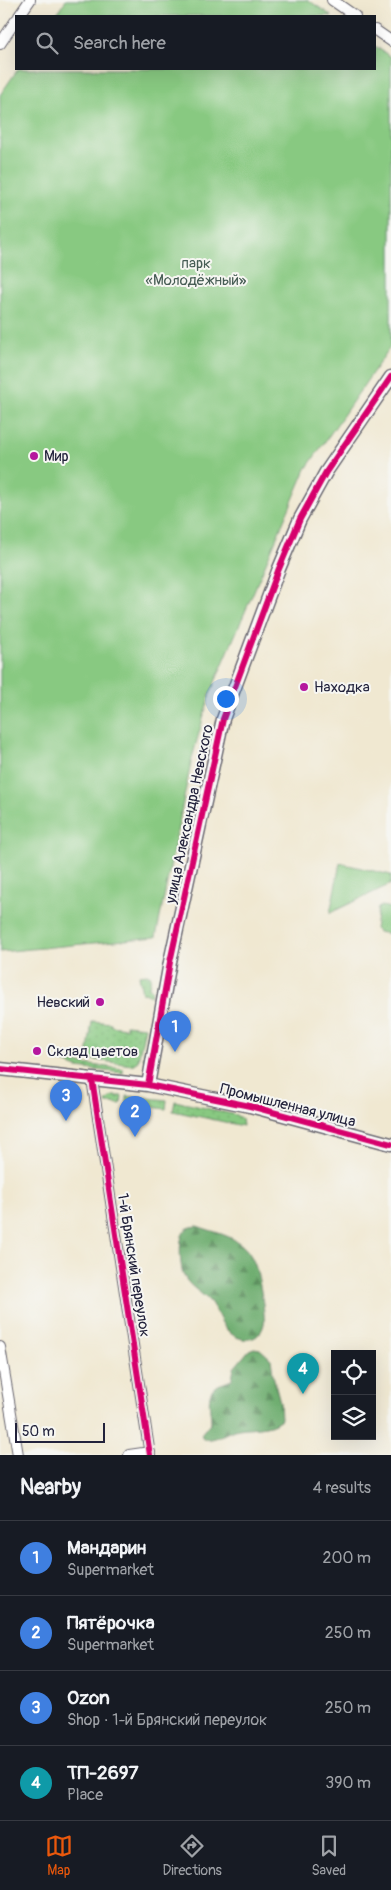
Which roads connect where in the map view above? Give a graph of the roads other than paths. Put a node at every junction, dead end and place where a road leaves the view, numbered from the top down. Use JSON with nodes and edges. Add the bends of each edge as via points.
{"nodes":[{"id":1,"x":30,"y":0,"type":"edge"},
{"id":2,"x":336,"y":1,"type":"edge"},
{"id":3,"x":20,"y":15,"type":"edge"},
{"id":4,"x":354,"y":15,"type":"edge"},
{"id":5,"x":15,"y":22,"type":"edge"},
{"id":6,"x":376,"y":31,"type":"edge"},
{"id":7,"x":391,"y":41,"type":"edge"},
{"id":8,"x":0,"y":44,"type":"edge"},
{"id":9,"x":391,"y":377,"type":"edge"},
{"id":10,"x":0,"y":1069,"type":"edge"},
{"id":11,"x":92,"y":1080,"type":"junction"},
{"id":12,"x":148,"y":1085,"type":"junction"},
{"id":13,"x":391,"y":1144,"type":"edge"},
{"id":14,"x":0,"y":1347,"type":"edge"},
{"id":15,"x":150,"y":1454,"type":"edge"},
{"id":16,"x":18,"y":1455,"type":"edge"},
{"id":17,"x":129,"y":1455,"type":"edge"}],
"edges":[{"from":1,"to":3,"type":"street"},
{"from":2,"to":4,"type":"street"},
{"from":5,"to":8,"type":"street"},
{"from":6,"to":7,"type":"street"},
{"from":9,"to":12,"type":"street","name":"улица Александра Невского","via":[[326,472],[300,519],[223,719],[170,962]]},
{"from":10,"to":11,"type":"street","name":"Промышленная улица"},
{"from":11,"to":12,"type":"street","name":"Промышленная улица"},
{"from":11,"to":15,"type":"street","name":"1-й Брянский переулок"},
{"from":12,"to":13,"type":"street","name":"Промышленная улица","via":[[250,1106]]},
{"from":14,"to":16,"type":"street"},
{"from":15,"to":17,"type":"street"}]}
